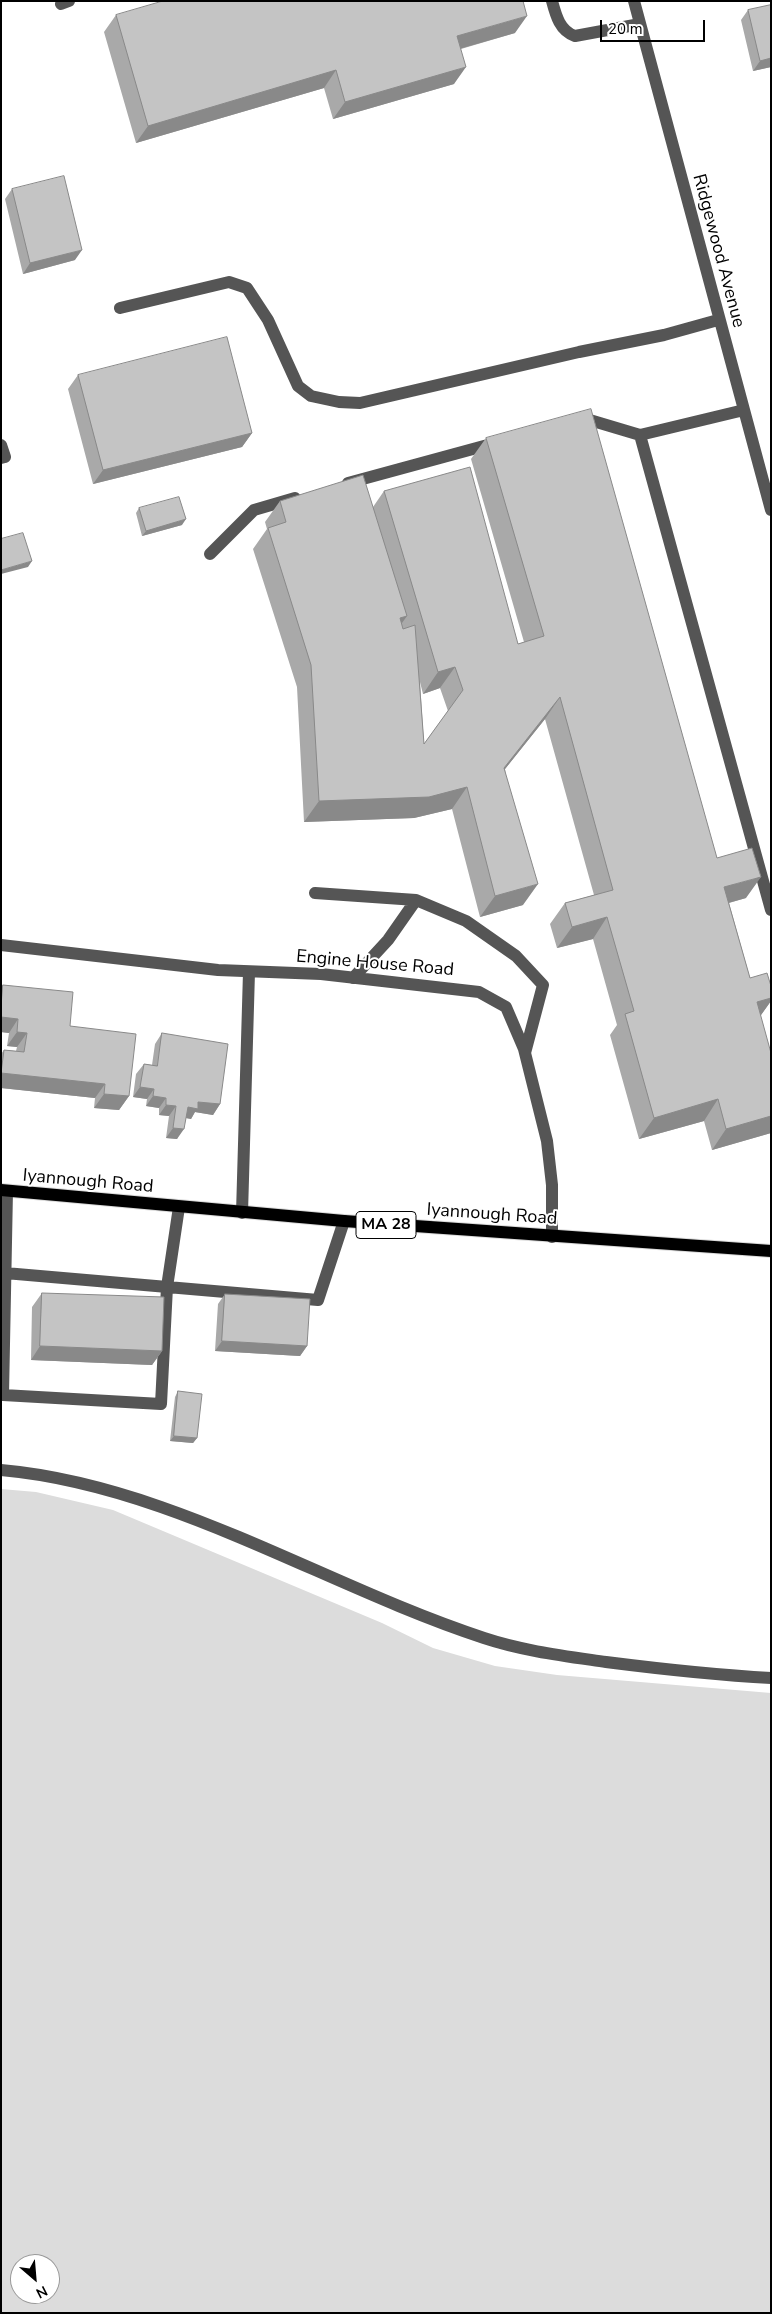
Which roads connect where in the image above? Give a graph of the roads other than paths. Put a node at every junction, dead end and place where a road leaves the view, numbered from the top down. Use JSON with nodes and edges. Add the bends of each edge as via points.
{"nodes":[{"id":1,"x":552,"y":1,"type":"edge"},
{"id":2,"x":634,"y":1,"type":"edge"},
{"id":3,"x":640,"y":24,"type":"junction"},
{"id":4,"x":120,"y":308,"type":"dead end"},
{"id":5,"x":718,"y":320,"type":"junction"},
{"id":6,"x":744,"y":410,"type":"junction"},
{"id":7,"x":564,"y":423,"type":"edge"},
{"id":8,"x":640,"y":435,"type":"junction"},
{"id":9,"x":508,"y":439,"type":"edge"},
{"id":10,"x":1,"y":445,"type":"edge"},
{"id":11,"x":1,"y":458,"type":"edge"},
{"id":12,"x":339,"y":486,"type":"edge"},
{"id":13,"x":310,"y":494,"type":"edge"},
{"id":14,"x":771,"y":510,"type":"edge"},
{"id":15,"x":210,"y":554,"type":"dead end"},
{"id":16,"x":315,"y":893,"type":"dead end"},
{"id":17,"x":416,"y":900,"type":"junction"},
{"id":18,"x":771,"y":910,"type":"edge"},
{"id":19,"x":1,"y":945,"type":"edge"},
{"id":20,"x":249,"y":972,"type":"junction"},
{"id":21,"x":353,"y":978,"type":"junction"},
{"id":22,"x":525,"y":1054,"type":"junction"},
{"id":23,"x":4,"y":1191,"type":"edge"},
{"id":24,"x":179,"y":1208,"type":"junction"},
{"id":25,"x":242,"y":1213,"type":"junction"},
{"id":26,"x":344,"y":1221,"type":"junction"},
{"id":27,"x":552,"y":1237,"type":"junction"},
{"id":28,"x":4,"y":1239,"type":"edge"},
{"id":29,"x":771,"y":1251,"type":"edge"},
{"id":30,"x":5,"y":1273,"type":"junction"},
{"id":31,"x":167,"y":1287,"type":"junction"},
{"id":32,"x":1,"y":1470,"type":"edge"},
{"id":33,"x":771,"y":1678,"type":"edge"}],
"edges":[{"from":1,"to":3,"type":"street","via":[[561,26],[575,36]]},
{"from":2,"to":3,"type":"street","name":"Ridgewood Avenue"},
{"from":3,"to":5,"type":"street","name":"Ridgewood Avenue"},
{"from":4,"to":5,"type":"street","via":[[229,282],[247,288],[268,320],[298,386],[311,396],[360,403]]},
{"from":5,"to":6,"type":"street","name":"Ridgewood Avenue"},
{"from":6,"to":8,"type":"street"},
{"from":6,"to":14,"type":"street","name":"Ridgewood Avenue"},
{"from":7,"to":8,"type":"street","via":[[583,418]]},
{"from":8,"to":18,"type":"street"},
{"from":9,"to":12,"type":"street"},
{"from":10,"to":11,"type":"street","via":[[4,457]]},
{"from":13,"to":15,"type":"street","via":[[254,510]]},
{"from":16,"to":17,"type":"street"},
{"from":17,"to":21,"type":"street","via":[[388,940]]},
{"from":17,"to":22,"type":"street","via":[[466,921],[516,956],[543,985]]},
{"from":19,"to":20,"type":"street","name":"Engine House Road"},
{"from":20,"to":21,"type":"street","name":"Engine House Road"},
{"from":20,"to":25,"type":"street"},
{"from":21,"to":22,"type":"street","name":"Engine House Road","via":[[480,992],[506,1007]]},
{"from":22,"to":27,"type":"street","name":"Engine House Road","via":[[547,1141],[552,1185]]},
{"from":23,"to":24,"type":"main road","name":"Iyannough Road","number":"MA 28"},
{"from":23,"to":28,"type":"street"},
{"from":24,"to":25,"type":"main road","name":"Iyannough Road","number":"MA 28"},
{"from":24,"to":31,"type":"street"},
{"from":25,"to":26,"type":"main road","name":"Iyannough Road","number":"MA 28"},
{"from":26,"to":27,"type":"main road","name":"Iyannough Road","number":"MA 28"},
{"from":26,"to":31,"type":"street","via":[[318,1300]]},
{"from":27,"to":29,"type":"main road","name":"Iyannough Road","number":"MA 28"},
{"from":28,"to":30,"type":"street"},
{"from":30,"to":31,"type":"street"},
{"from":30,"to":31,"type":"street","via":[[3,1395],[161,1404]]},
{"from":32,"to":33,"type":"street","via":[[124,1495],[438,1622],[514,1647],[706,1674]]}]}
